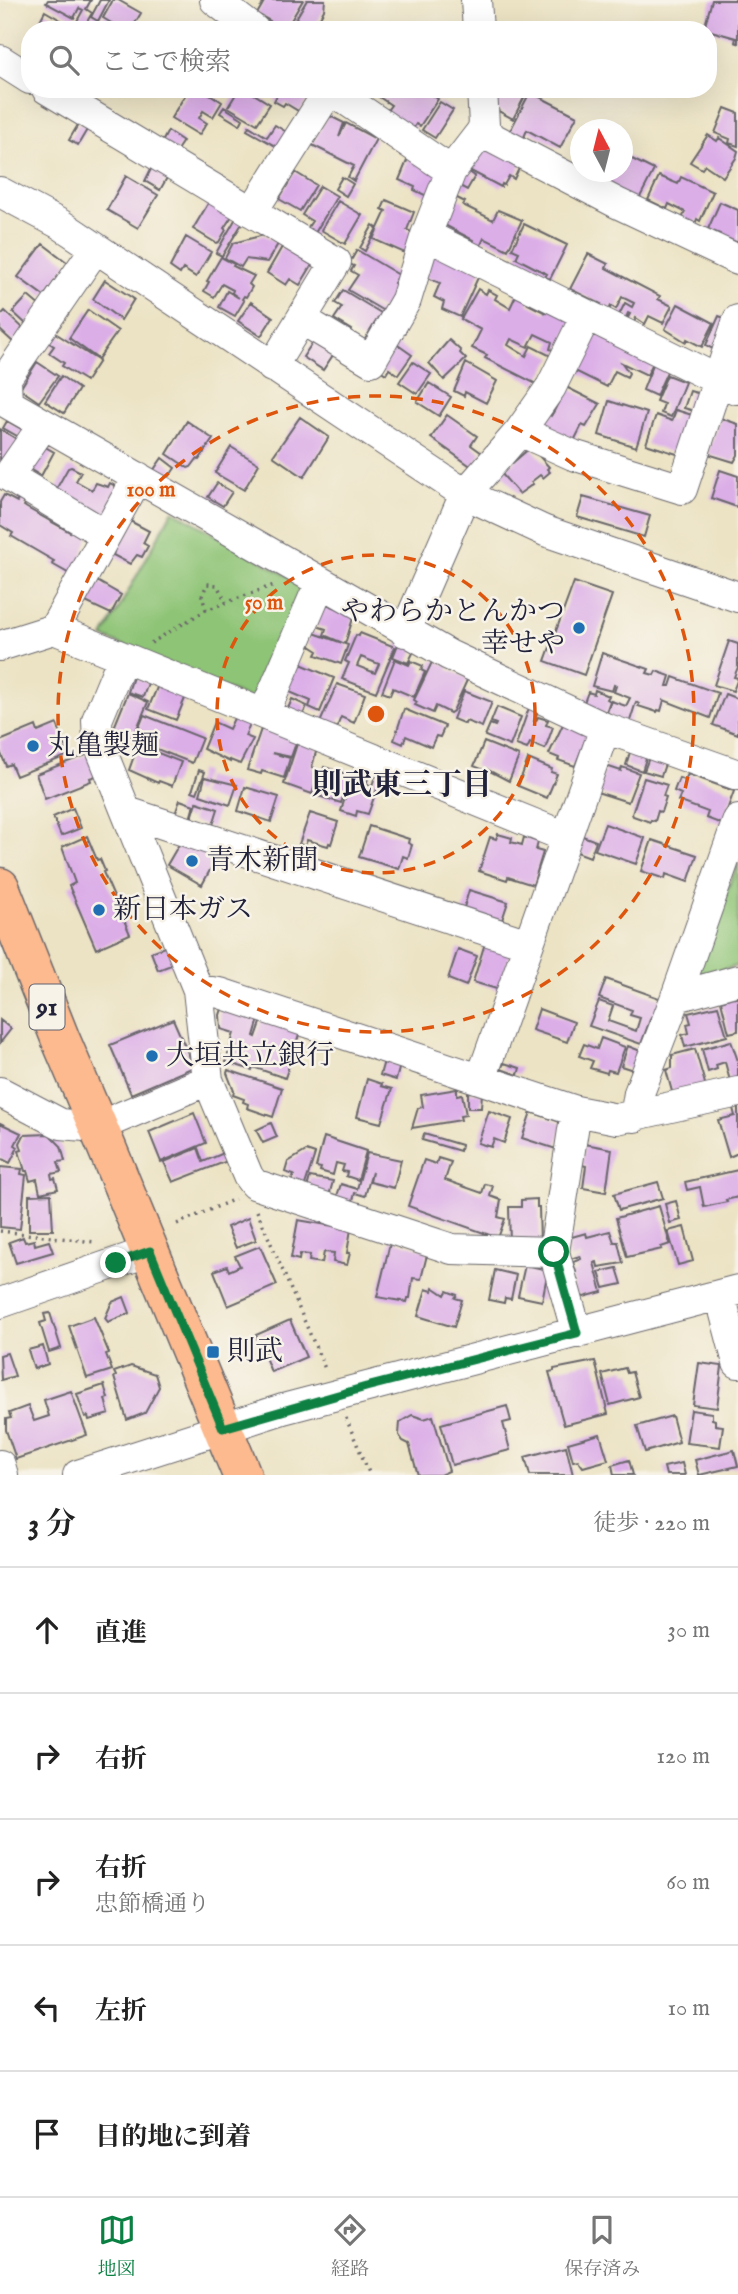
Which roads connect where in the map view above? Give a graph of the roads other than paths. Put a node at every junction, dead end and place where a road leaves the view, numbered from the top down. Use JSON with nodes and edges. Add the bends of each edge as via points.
{"nodes":[{"id":1,"x":215,"y":0,"type":"edge"},
{"id":2,"x":477,"y":0,"type":"edge"},
{"id":3,"x":242,"y":21,"type":"edge"},
{"id":4,"x":478,"y":21,"type":"edge"},
{"id":5,"x":0,"y":60,"type":"edge"},
{"id":6,"x":21,"y":73,"type":"edge"},
{"id":7,"x":62,"y":98,"type":"edge"},
{"id":8,"x":324,"y":98,"type":"edge"},
{"id":9,"x":343,"y":98,"type":"edge"},
{"id":10,"x":482,"y":98,"type":"edge"},
{"id":11,"x":481,"y":132,"type":"junction"},
{"id":12,"x":451,"y":171,"type":"junction"},
{"id":13,"x":0,"y":192,"type":"edge"},
{"id":14,"x":252,"y":212,"type":"junction"},
{"id":15,"x":426,"y":235,"type":"junction"},
{"id":16,"x":95,"y":249,"type":"junction"},
{"id":17,"x":738,"y":260,"type":"edge"},
{"id":18,"x":586,"y":316,"type":"junction"},
{"id":19,"x":303,"y":320,"type":"junction"},
{"id":20,"x":738,"y":320,"type":"edge"},
{"id":21,"x":272,"y":367,"type":"junction"},
{"id":22,"x":729,"y":385,"type":"edge"},
{"id":23,"x":44,"y":424,"type":"junction"},
{"id":24,"x":520,"y":431,"type":"junction"},
{"id":25,"x":138,"y":477,"type":"junction"},
{"id":26,"x":464,"y":494,"type":"junction"},
{"id":27,"x":106,"y":535,"type":"junction"},
{"id":28,"x":316,"y":594,"type":"junction"},
{"id":29,"x":738,"y":597,"type":"edge"},
{"id":30,"x":54,"y":629,"type":"junction"},
{"id":31,"x":405,"y":632,"type":"junction"},
{"id":32,"x":0,"y":646,"type":"edge"},
{"id":33,"x":132,"y":660,"type":"junction"},
{"id":34,"x":264,"y":714,"type":"junction"},
{"id":35,"x":605,"y":728,"type":"junction"},
{"id":36,"x":738,"y":775,"type":"edge"},
{"id":37,"x":127,"y":812,"type":"junction"},
{"id":38,"x":738,"y":820,"type":"edge"},
{"id":39,"x":566,"y":838,"type":"junction"},
{"id":40,"x":2,"y":896,"type":"edge"},
{"id":41,"x":528,"y":944,"type":"junction"},
{"id":42,"x":738,"y":980,"type":"edge"},
{"id":43,"x":198,"y":990,"type":"junction"},
{"id":44,"x":676,"y":997,"type":"junction"},
{"id":45,"x":481,"y":1079,"type":"junction"},
{"id":46,"x":208,"y":1080,"type":"junction"},
{"id":47,"x":0,"y":1092,"type":"edge"},
{"id":48,"x":738,"y":1092,"type":"edge"},
{"id":49,"x":576,"y":1111,"type":"junction"},
{"id":50,"x":635,"y":1116,"type":"junction"},
{"id":51,"x":97,"y":1127,"type":"junction"},
{"id":52,"x":150,"y":1251,"type":"junction"},
{"id":53,"x":554,"y":1252,"type":"junction"},
{"id":54,"x":729,"y":1292,"type":"edge"},
{"id":55,"x":0,"y":1303,"type":"edge"},
{"id":56,"x":577,"y":1333,"type":"junction"},
{"id":57,"x":738,"y":1363,"type":"edge"},
{"id":58,"x":223,"y":1428,"type":"junction"},
{"id":59,"x":0,"y":1465,"type":"edge"},
{"id":60,"x":3,"y":1475,"type":"edge"},
{"id":61,"x":78,"y":1475,"type":"edge"},
{"id":62,"x":242,"y":1475,"type":"edge"}],
"edges":[{"from":1,"to":3,"type":"street"},
{"from":2,"to":4,"type":"street"},
{"from":5,"to":6,"type":"street"},
{"from":7,"to":14,"type":"street"},
{"from":8,"to":14,"type":"street"},
{"from":9,"to":12,"type":"street"},
{"from":10,"to":11,"type":"street"},
{"from":11,"to":12,"type":"street"},
{"from":11,"to":17,"type":"street"},
{"from":12,"to":15,"type":"street"},
{"from":13,"to":16,"type":"street"},
{"from":14,"to":19,"type":"street","via":[[336,262]]},
{"from":15,"to":18,"type":"street"},
{"from":15,"to":19,"type":"street","via":[[406,300],[371,361]]},
{"from":16,"to":21,"type":"street"},
{"from":16,"to":23,"type":"street","via":[[6,378],[7,403]]},
{"from":18,"to":22,"type":"street"},
{"from":18,"to":24,"type":"street","via":[[551,387]]},
{"from":19,"to":21,"type":"street"},
{"from":20,"to":22,"type":"street"},
{"from":21,"to":26,"type":"street"},
{"from":22,"to":24,"type":"street","via":[[682,489],[573,455]]},
{"from":23,"to":25,"type":"street"},
{"from":23,"to":27,"type":"street","via":[[8,476]]},
{"from":24,"to":26,"type":"street"},
{"from":25,"to":27,"type":"street"},
{"from":25,"to":28,"type":"street"},
{"from":26,"to":29,"type":"street","via":[[545,531]]},
{"from":26,"to":31,"type":"street"},
{"from":27,"to":30,"type":"street"},
{"from":28,"to":31,"type":"street"},
{"from":28,"to":34,"type":"street"},
{"from":30,"to":32,"type":"street"},
{"from":30,"to":33,"type":"street"},
{"from":31,"to":35,"type":"street"},
{"from":33,"to":34,"type":"street"},
{"from":33,"to":37,"type":"street","via":[[97,720],[98,742]]},
{"from":34,"to":39,"type":"street"},
{"from":35,"to":36,"type":"street"},
{"from":35,"to":39,"type":"street"},
{"from":37,"to":41,"type":"street"},
{"from":37,"to":43,"type":"street"},
{"from":38,"to":44,"type":"street"},
{"from":39,"to":41,"type":"street"},
{"from":40,"to":51,"type":"main road","number":"91"},
{"from":41,"to":45,"type":"street"},
{"from":42,"to":44,"type":"street"},
{"from":43,"to":45,"type":"street","via":[[220,993]]},
{"from":43,"to":46,"type":"street"},
{"from":44,"to":50,"type":"street","via":[[639,1093]]},
{"from":45,"to":49,"type":"street"},
{"from":46,"to":51,"type":"street"},
{"from":46,"to":53,"type":"street","via":[[252,1188],[452,1249]]},
{"from":47,"to":51,"type":"street","via":[[61,1124]]},
{"from":48,"to":50,"type":"street"},
{"from":49,"to":50,"type":"street","via":[[617,1119]]},
{"from":49,"to":53,"type":"street"},
{"from":51,"to":52,"type":"main road","number":"91"},
{"from":52,"to":55,"type":"street"},
{"from":52,"to":58,"type":"main road","number":"91"},
{"from":53,"to":56,"type":"street"},
{"from":54,"to":56,"type":"street"},
{"from":54,"to":57,"type":"street"},
{"from":56,"to":58,"type":"street"},
{"from":58,"to":61,"type":"street"},
{"from":58,"to":62,"type":"main road","number":"91"},
{"from":59,"to":60,"type":"street"}]}
